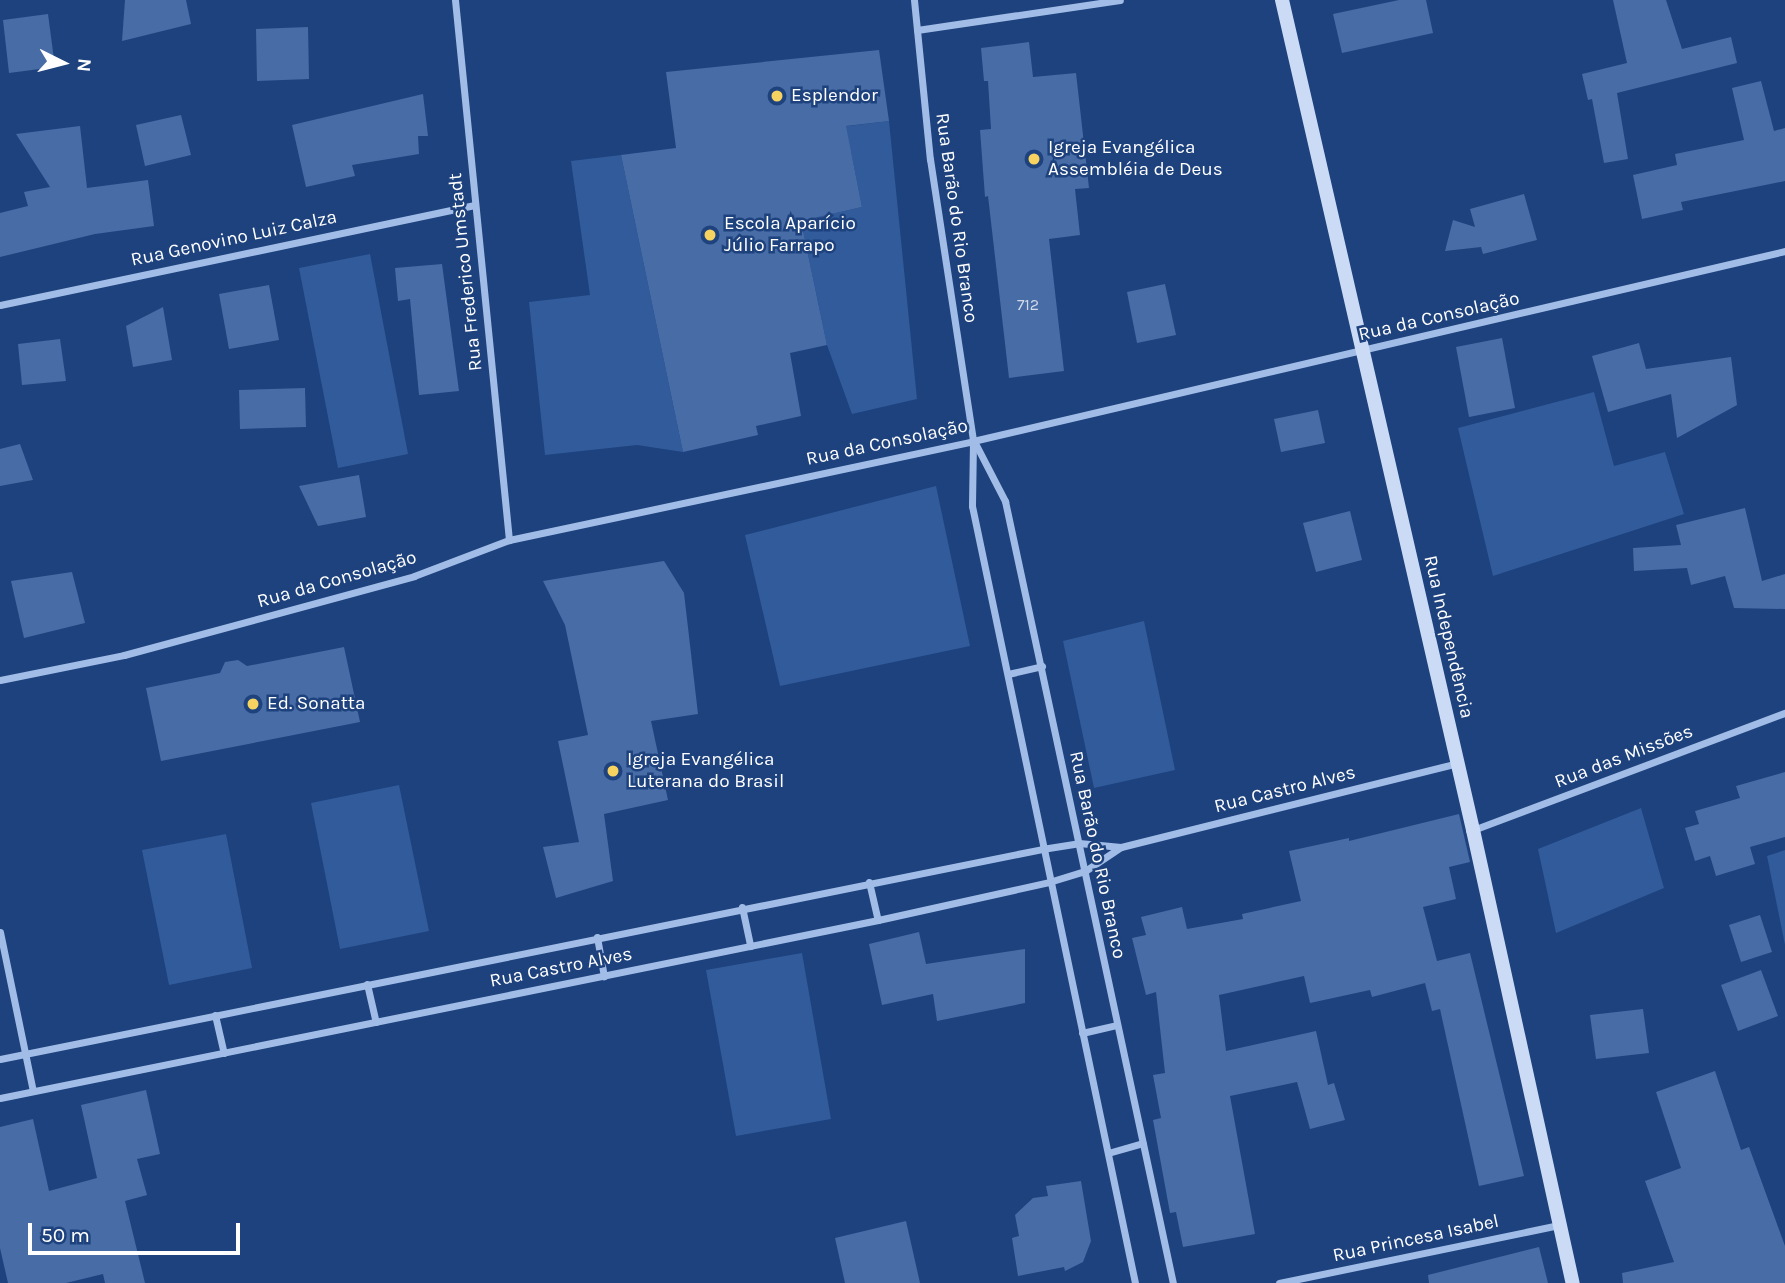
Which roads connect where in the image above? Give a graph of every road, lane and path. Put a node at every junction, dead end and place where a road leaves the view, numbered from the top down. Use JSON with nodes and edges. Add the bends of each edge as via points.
{"nodes":[{"id":1,"x":455,"y":0,"type":"edge"},
{"id":2,"x":914,"y":0,"type":"edge"},
{"id":3,"x":1121,"y":0,"type":"edge"},
{"id":4,"x":1282,"y":0,"type":"edge"},
{"id":5,"x":917,"y":30,"type":"junction"},
{"id":6,"x":475,"y":205,"type":"junction"},
{"id":7,"x":1785,"y":251,"type":"edge"},
{"id":8,"x":0,"y":305,"type":"edge"},
{"id":9,"x":1364,"y":351,"type":"junction"},
{"id":10,"x":973,"y":440,"type":"junction"},
{"id":11,"x":509,"y":540,"type":"junction"},
{"id":12,"x":1042,"y":666,"type":"junction"},
{"id":13,"x":1008,"y":674,"type":"junction"},
{"id":14,"x":0,"y":680,"type":"edge"},
{"id":15,"x":1785,"y":713,"type":"edge"},
{"id":16,"x":1457,"y":763,"type":"junction"},
{"id":17,"x":1474,"y":830,"type":"junction"},
{"id":18,"x":1079,"y":843,"type":"junction"},
{"id":19,"x":1121,"y":848,"type":"junction"},
{"id":20,"x":1042,"y":849,"type":"junction"},
{"id":21,"x":1085,"y":871,"type":"junction"},
{"id":22,"x":869,"y":881,"type":"junction"},
{"id":23,"x":1049,"y":882,"type":"junction"},
{"id":24,"x":742,"y":907,"type":"junction"},
{"id":25,"x":878,"y":920,"type":"junction"},
{"id":26,"x":0,"y":932,"type":"edge"},
{"id":27,"x":597,"y":937,"type":"junction"},
{"id":28,"x":750,"y":946,"type":"junction"},
{"id":29,"x":604,"y":976,"type":"junction"},
{"id":30,"x":367,"y":984,"type":"junction"},
{"id":31,"x":215,"y":1015,"type":"junction"},
{"id":32,"x":376,"y":1022,"type":"junction"},
{"id":33,"x":1116,"y":1024,"type":"junction"},
{"id":34,"x":1082,"y":1033,"type":"junction"},
{"id":35,"x":225,"y":1053,"type":"junction"},
{"id":36,"x":25,"y":1054,"type":"junction"},
{"id":37,"x":0,"y":1059,"type":"edge"},
{"id":38,"x":33,"y":1091,"type":"junction"},
{"id":39,"x":0,"y":1098,"type":"edge"},
{"id":40,"x":1143,"y":1143,"type":"junction"},
{"id":41,"x":1108,"y":1153,"type":"junction"},
{"id":42,"x":1560,"y":1225,"type":"junction"},
{"id":43,"x":1135,"y":1283,"type":"edge"},
{"id":44,"x":1173,"y":1283,"type":"edge"},
{"id":45,"x":1279,"y":1283,"type":"edge"},
{"id":46,"x":1573,"y":1283,"type":"edge"}],
"edges":[{"from":1,"to":6,"type":"street","name":"Rua Frederico Umstadt"},
{"from":2,"to":5,"type":"street","name":"Rua Barão do Rio Branco"},
{"from":3,"to":5,"type":"street"},
{"from":4,"to":9,"type":"street","name":"Rua Independência"},
{"from":5,"to":10,"type":"street","name":"Rua Barão do Rio Branco","via":[[930,159]]},
{"from":6,"to":8,"type":"street","name":"Rua Genovino Luiz Calza"},
{"from":6,"to":11,"type":"street","name":"Rua Frederico Umstadt"},
{"from":7,"to":9,"type":"street","name":"Rua da Consolação"},
{"from":9,"to":10,"type":"street","name":"Rua da Consolação"},
{"from":9,"to":16,"type":"street","name":"Rua Independência"},
{"from":10,"to":11,"type":"street","name":"Rua da Consolação"},
{"from":10,"to":12,"type":"street","name":"Rua Barão do Rio Branco","via":[[1005,501]]},
{"from":10,"to":13,"type":"street","name":"Rua Barão do Rio Branco","via":[[972,506]]},
{"from":11,"to":14,"type":"street","name":"Rua da Consolação","via":[[414,576],[124,655]]},
{"from":12,"to":13,"type":"street"},
{"from":12,"to":18,"type":"street","name":"Rua Barão do Rio Branco"},
{"from":13,"to":20,"type":"street","name":"Rua Barão do Rio Branco"},
{"from":15,"to":17,"type":"street","name":"Rua das Missões"},
{"from":16,"to":17,"type":"street","name":"Rua Independência"},
{"from":16,"to":19,"type":"street","name":"Rua Castro Alves"},
{"from":17,"to":42,"type":"street","name":"Rua Independência"},
{"from":18,"to":19,"type":"street","name":"Rua Castro Alves"},
{"from":18,"to":20,"type":"street","name":"Rua Castro Alves"},
{"from":18,"to":21,"type":"street","name":"Rua Barão do Rio Branco"},
{"from":19,"to":21,"type":"street","name":"Rua Castro Alves"},
{"from":20,"to":22,"type":"street","name":"Rua Castro Alves"},
{"from":20,"to":23,"type":"street","name":"Rua Barão do Rio Branco"},
{"from":21,"to":23,"type":"street","name":"Rua Castro Alves"},
{"from":21,"to":33,"type":"street","name":"Rua Barão do Rio Branco"},
{"from":22,"to":24,"type":"street","name":"Rua Castro Alves"},
{"from":22,"to":25,"type":"street"},
{"from":23,"to":25,"type":"street","name":"Rua Castro Alves"},
{"from":23,"to":34,"type":"street","name":"Rua Barão do Rio Branco"},
{"from":24,"to":27,"type":"street","name":"Rua Castro Alves"},
{"from":24,"to":28,"type":"street"},
{"from":25,"to":28,"type":"street","name":"Rua Castro Alves"},
{"from":26,"to":36,"type":"street"},
{"from":27,"to":29,"type":"street"},
{"from":27,"to":30,"type":"street","name":"Rua Castro Alves"},
{"from":28,"to":29,"type":"street","name":"Rua Castro Alves"},
{"from":29,"to":32,"type":"street","name":"Rua Castro Alves"},
{"from":30,"to":31,"type":"street","name":"Rua Castro Alves"},
{"from":30,"to":32,"type":"street"},
{"from":31,"to":35,"type":"street"},
{"from":31,"to":36,"type":"street","name":"Rua Castro Alves"},
{"from":32,"to":35,"type":"street","name":"Rua Castro Alves"},
{"from":33,"to":34,"type":"street"},
{"from":33,"to":40,"type":"street","name":"Rua Barão do Rio Branco"},
{"from":34,"to":41,"type":"street","name":"Rua Barão do Rio Branco"},
{"from":35,"to":38,"type":"street","name":"Rua Castro Alves"},
{"from":36,"to":37,"type":"street","name":"Rua Castro Alves"},
{"from":36,"to":38,"type":"street"},
{"from":38,"to":39,"type":"street","name":"Rua Castro Alves"},
{"from":40,"to":41,"type":"street"},
{"from":40,"to":44,"type":"street","name":"Rua Barão do Rio Branco"},
{"from":41,"to":43,"type":"street","name":"Rua Barão do Rio Branco"},
{"from":42,"to":45,"type":"street","name":"Rua Princesa Isabel"},
{"from":42,"to":46,"type":"street","name":"Rua Independência"}]}
